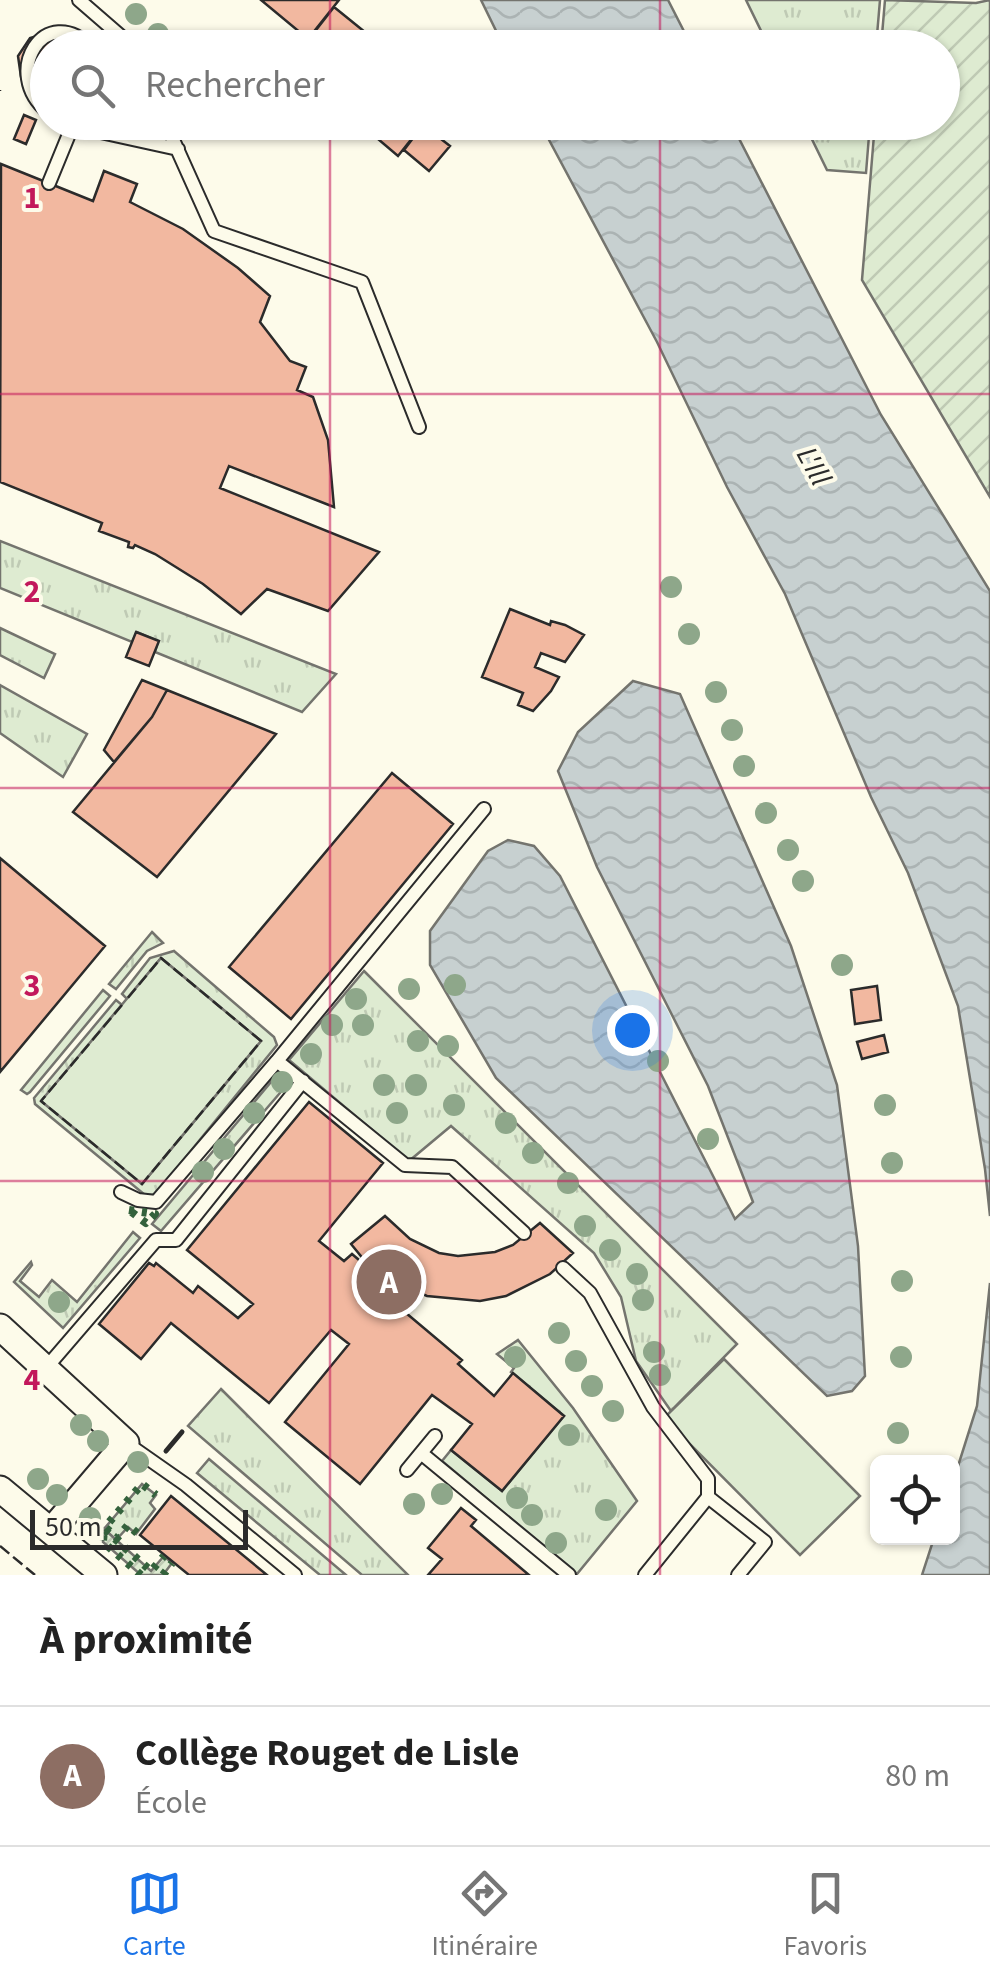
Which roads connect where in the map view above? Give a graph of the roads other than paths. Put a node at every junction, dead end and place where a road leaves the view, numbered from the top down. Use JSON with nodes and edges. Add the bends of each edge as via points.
{"nodes":[{"id":1,"x":78,"y":0,"type":"edge"},
{"id":2,"x":45,"y":18,"type":"dead end"},
{"id":3,"x":78,"y":30,"type":"edge"},
{"id":4,"x":114,"y":30,"type":"edge"},
{"id":5,"x":4,"y":74,"type":"dead end"},
{"id":6,"x":11,"y":89,"type":"dead end"},
{"id":7,"x":22,"y":100,"type":"dead end"},
{"id":8,"x":30,"y":104,"type":"edge"},
{"id":9,"x":67,"y":140,"type":"edge"},
{"id":10,"x":137,"y":140,"type":"edge"},
{"id":11,"x":174,"y":140,"type":"edge"},
{"id":12,"x":178,"y":149,"type":"junction"},
{"id":13,"x":49,"y":184,"type":"dead end"},
{"id":14,"x":419,"y":427,"type":"dead end"},
{"id":15,"x":484,"y":809,"type":"dead end"},
{"id":16,"x":278,"y":1061,"type":"junction"},
{"id":17,"x":303,"y":1081,"type":"junction"},
{"id":18,"x":121,"y":1192,"type":"dead end"},
{"id":19,"x":524,"y":1233,"type":"dead end"},
{"id":20,"x":563,"y":1268,"type":"dead end"},
{"id":21,"x":0,"y":1327,"type":"edge"},
{"id":22,"x":46,"y":1368,"type":"junction"},
{"id":23,"x":435,"y":1436,"type":"dead end"},
{"id":24,"x":126,"y":1443,"type":"junction"},
{"id":25,"x":420,"y":1454,"type":"junction"},
{"id":26,"x":407,"y":1470,"type":"dead end"},
{"id":27,"x":0,"y":1489,"type":"edge"},
{"id":28,"x":708,"y":1497,"type":"junction"},
{"id":29,"x":51,"y":1531,"type":"junction"},
{"id":30,"x":104,"y":1575,"type":"edge"},
{"id":31,"x":295,"y":1575,"type":"edge"},
{"id":32,"x":569,"y":1575,"type":"edge"},
{"id":33,"x":645,"y":1575,"type":"edge"},
{"id":34,"x":738,"y":1575,"type":"edge"}],
"edges":[{"from":1,"to":4,"type":"lane"},
{"from":2,"to":3,"type":"lane"},
{"from":5,"to":6,"type":"lane"},
{"from":7,"to":8,"type":"lane"},
{"from":9,"to":13,"type":"lane"},
{"from":10,"to":12,"type":"lane"},
{"from":11,"to":12,"type":"lane"},
{"from":12,"to":14,"type":"lane","via":[[214,231],[362,282]]},
{"from":15,"to":16,"type":"lane"},
{"from":16,"to":17,"type":"lane"},
{"from":16,"to":18,"type":"lane","via":[[156,1202]]},
{"from":17,"to":19,"type":"lane","via":[[404,1165],[452,1167]]},
{"from":17,"to":22,"type":"lane","via":[[176,1240],[156,1240]]},
{"from":20,"to":28,"type":"lane","via":[[590,1293],[653,1407],[708,1480]]},
{"from":21,"to":22,"type":"street"},
{"from":22,"to":24,"type":"street"},
{"from":23,"to":25,"type":"lane"},
{"from":24,"to":29,"type":"street"},
{"from":24,"to":31,"type":"lane"},
{"from":25,"to":26,"type":"lane"},
{"from":25,"to":32,"type":"lane"},
{"from":27,"to":29,"type":"street"},
{"from":28,"to":33,"type":"lane"},
{"from":28,"to":34,"type":"lane","via":[[765,1542]]},
{"from":29,"to":30,"type":"street"}]}
